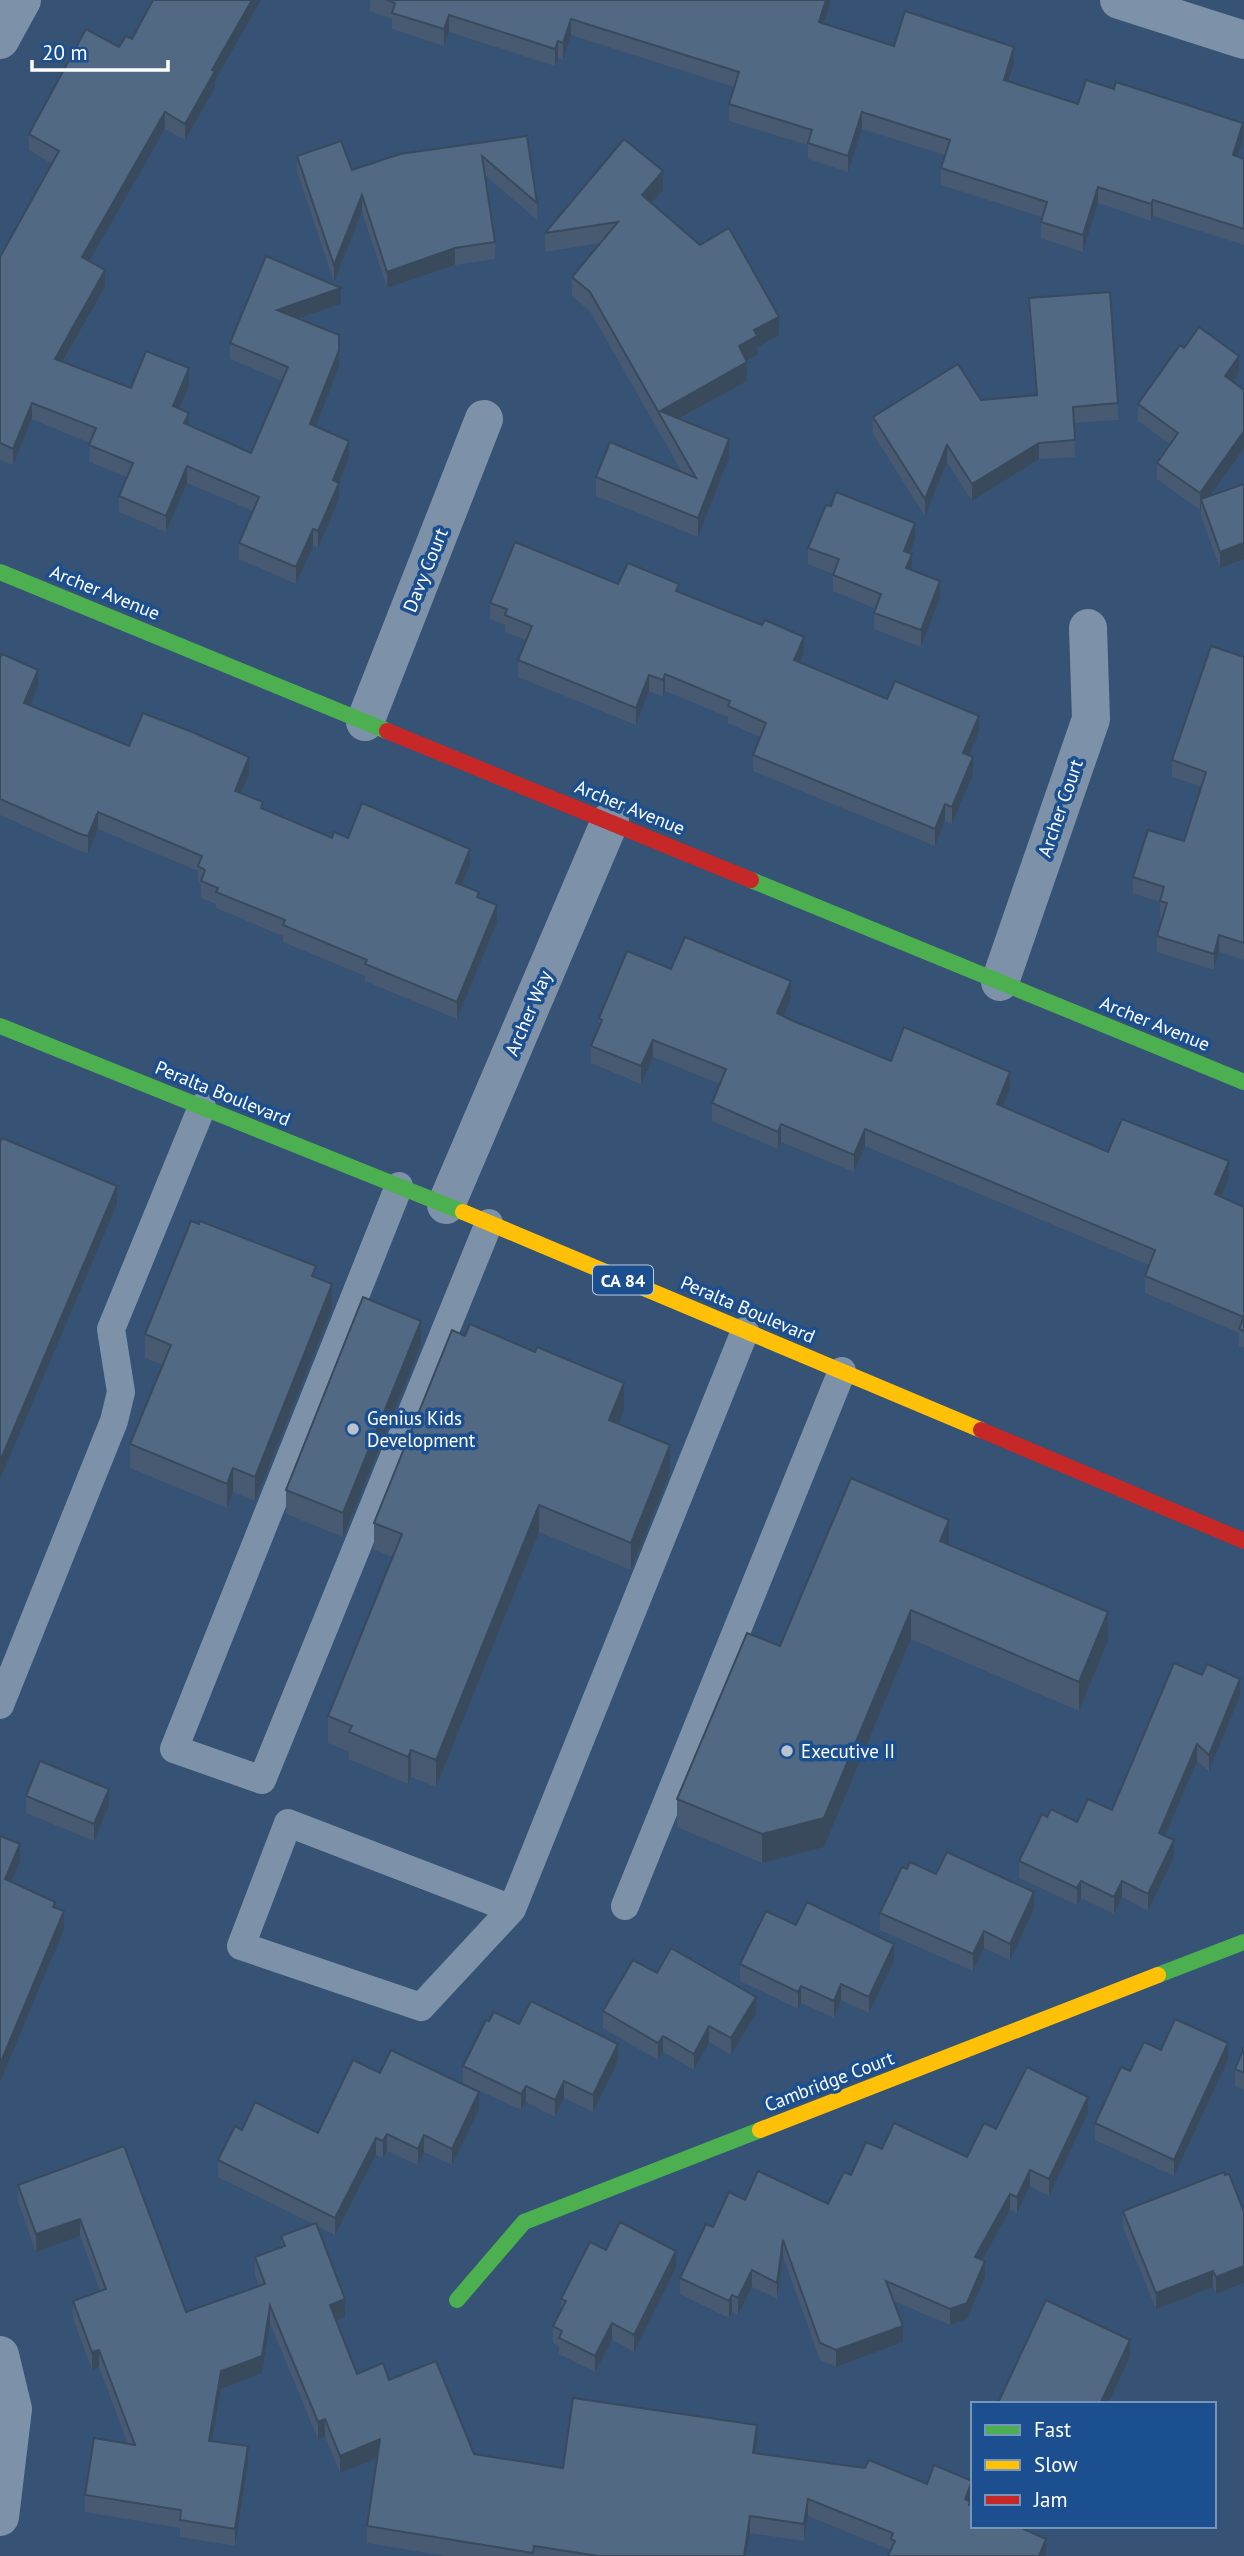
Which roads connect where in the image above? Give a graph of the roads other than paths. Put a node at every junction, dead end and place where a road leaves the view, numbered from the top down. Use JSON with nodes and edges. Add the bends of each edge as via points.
{"nodes":[{"id":1,"x":22,"y":0,"type":"edge"},
{"id":2,"x":1119,"y":0,"type":"edge"},
{"id":3,"x":0,"y":40,"type":"edge"},
{"id":4,"x":1244,"y":40,"type":"edge"},
{"id":5,"x":484,"y":419,"type":"dead end"},
{"id":6,"x":0,"y":572,"type":"edge"},
{"id":7,"x":1088,"y":628,"type":"dead end"},
{"id":8,"x":365,"y":722,"type":"junction"},
{"id":9,"x":610,"y":821,"type":"junction"},
{"id":10,"x":1000,"y":982,"type":"junction"},
{"id":11,"x":0,"y":1026,"type":"edge"},
{"id":12,"x":1244,"y":1082,"type":"edge"},
{"id":13,"x":202,"y":1107,"type":"junction"},
{"id":14,"x":398,"y":1185,"type":"junction"},
{"id":15,"x":446,"y":1205,"type":"junction"},
{"id":16,"x":489,"y":1223,"type":"junction"},
{"id":17,"x":745,"y":1331,"type":"junction"},
{"id":18,"x":842,"y":1371,"type":"junction"},
{"id":19,"x":1244,"y":1541,"type":"edge"},
{"id":20,"x":0,"y":1705,"type":"edge"},
{"id":21,"x":625,"y":1906,"type":"dead end"},
{"id":22,"x":512,"y":1909,"type":"junction"},
{"id":23,"x":1244,"y":1942,"type":"edge"},
{"id":24,"x":457,"y":2300,"type":"dead end"},
{"id":25,"x":0,"y":2355,"type":"edge"},
{"id":26,"x":0,"y":2516,"type":"edge"}],
"edges":[{"from":1,"to":3,"type":"street"},
{"from":2,"to":4,"type":"street"},
{"from":5,"to":8,"type":"street","name":"Davy Court"},
{"from":6,"to":8,"type":"street","name":"Archer Avenue"},
{"from":7,"to":10,"type":"street","name":"Archer Court","via":[[1091,719]]},
{"from":8,"to":9,"type":"street","name":"Archer Avenue"},
{"from":9,"to":10,"type":"street","name":"Archer Avenue"},
{"from":9,"to":15,"type":"street","name":"Archer Way"},
{"from":10,"to":12,"type":"street","name":"Archer Avenue"},
{"from":11,"to":13,"type":"street","name":"Peralta Boulevard","number":"CA 84"},
{"from":13,"to":14,"type":"street","name":"Peralta Boulevard","number":"CA 84"},
{"from":13,"to":20,"type":"lane","via":[[111,1329],[121,1392],[114,1421]]},
{"from":14,"to":15,"type":"street","name":"Peralta Boulevard","number":"CA 84"},
{"from":14,"to":16,"type":"lane","via":[[174,1749],[262,1780]]},
{"from":15,"to":16,"type":"street","name":"Peralta Boulevard","number":"CA 84"},
{"from":16,"to":17,"type":"street","name":"Peralta Boulevard","number":"CA 84"},
{"from":17,"to":18,"type":"street","name":"Peralta Boulevard","number":"CA 84"},
{"from":17,"to":22,"type":"lane"},
{"from":18,"to":19,"type":"street","name":"Peralta Boulevard","number":"CA 84"},
{"from":18,"to":21,"type":"lane"},
{"from":22,"to":22,"type":"lane","via":[[288,1823],[241,1946],[421,2007]]},
{"from":23,"to":24,"type":"street","name":"Cambridge Court","via":[[524,2222]]},
{"from":25,"to":26,"type":"street","via":[[13,2409]]}]}
